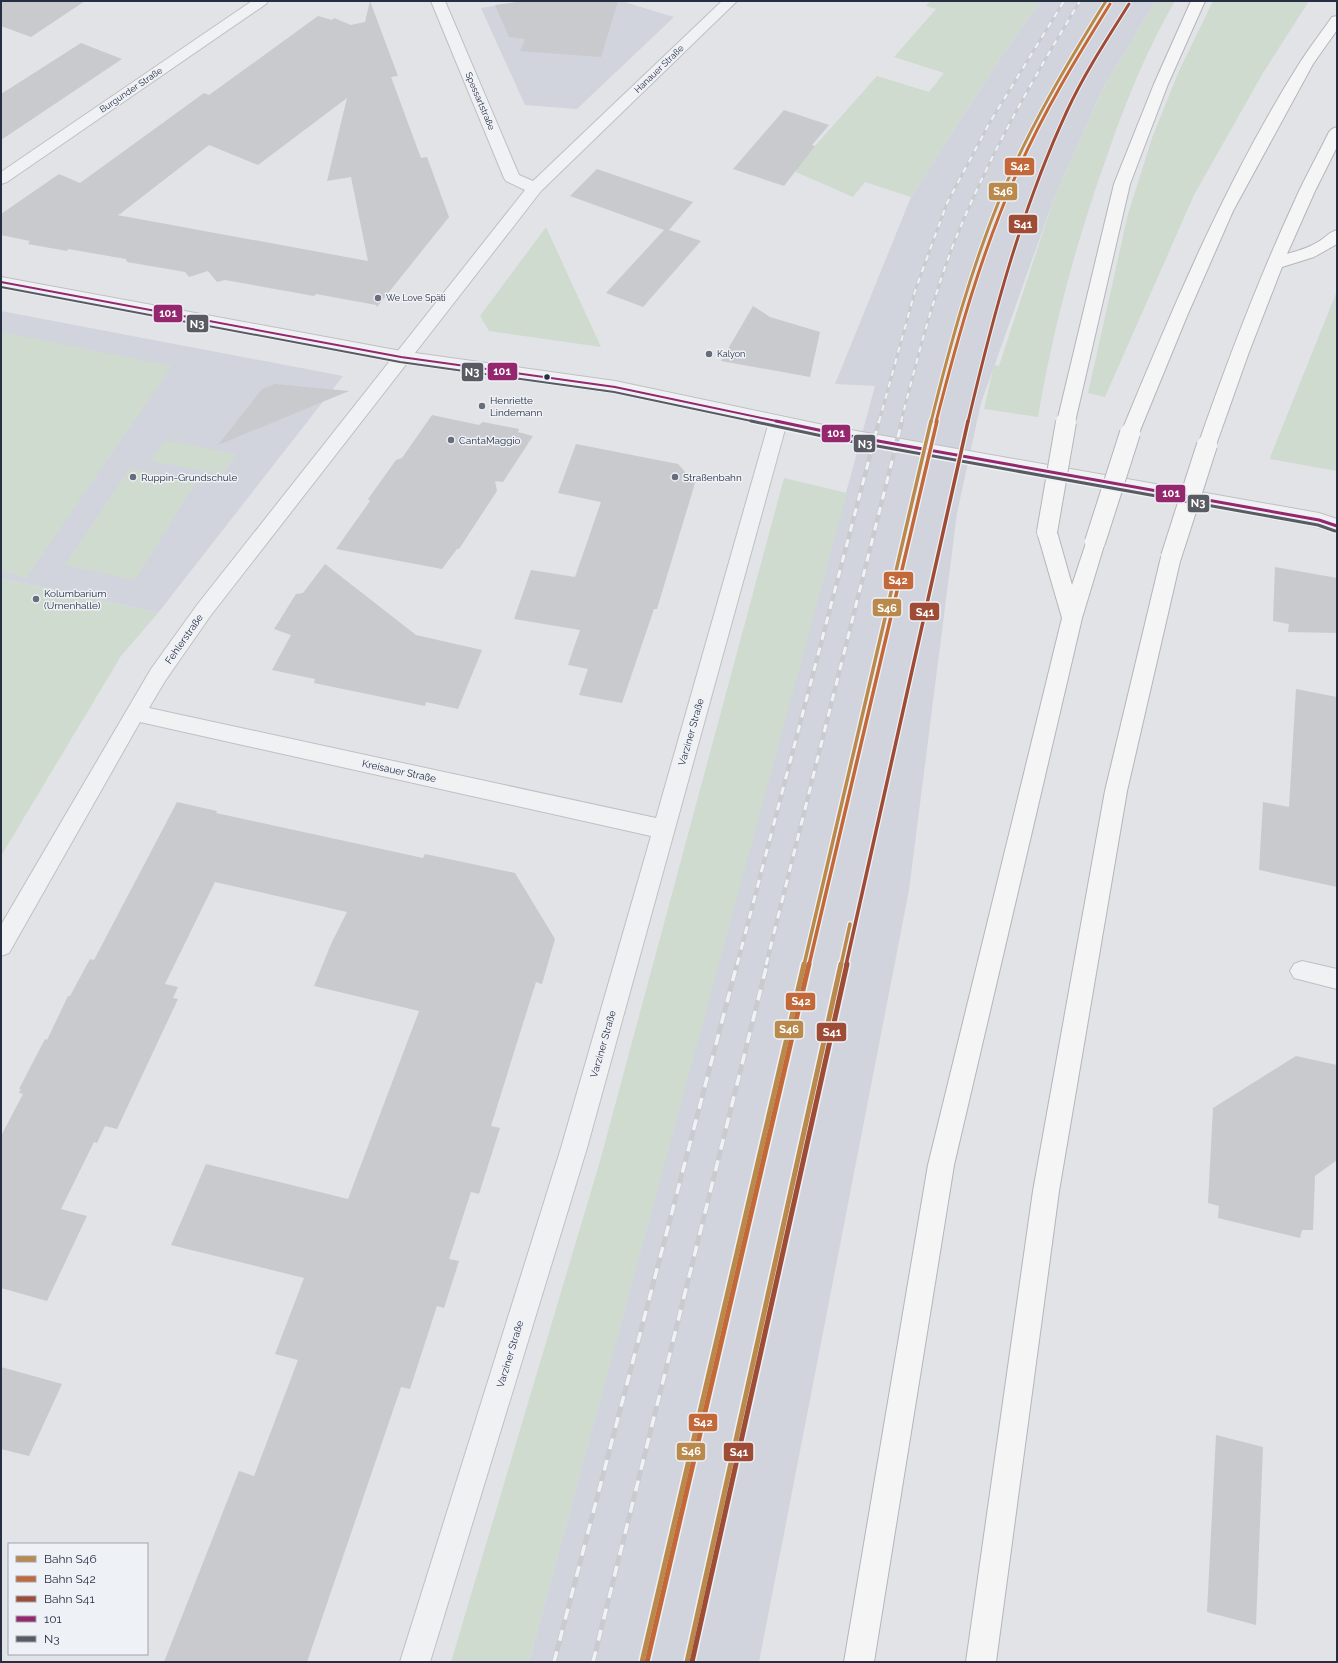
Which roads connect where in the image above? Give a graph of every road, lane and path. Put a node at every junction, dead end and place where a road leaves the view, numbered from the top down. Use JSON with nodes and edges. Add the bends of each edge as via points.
{"nodes":[{"id":1,"x":261,"y":1,"type":"edge"},
{"id":2,"x":438,"y":1,"type":"edge"},
{"id":3,"x":730,"y":1,"type":"edge"},
{"id":4,"x":1198,"y":1,"type":"edge"},
{"id":5,"x":1337,"y":20,"type":"edge"},
{"id":6,"x":1337,"y":132,"type":"edge"},
{"id":7,"x":1,"y":179,"type":"edge"},
{"id":8,"x":535,"y":188,"type":"junction"},
{"id":9,"x":1337,"y":235,"type":"edge"},
{"id":10,"x":1276,"y":263,"type":"junction"},
{"id":11,"x":1,"y":282,"type":"edge"},
{"id":12,"x":401,"y":357,"type":"junction"},
{"id":13,"x":778,"y":422,"type":"junction"},
{"id":14,"x":1328,"y":520,"type":"edge"},
{"id":15,"x":1337,"y":526,"type":"edge"},
{"id":16,"x":1072,"y":618,"type":"junction"},
{"id":17,"x":135,"y":713,"type":"junction"},
{"id":18,"x":663,"y":829,"type":"junction"},
{"id":19,"x":1,"y":946,"type":"edge"},
{"id":20,"x":1302,"y":971,"type":"dead end"},
{"id":21,"x":1337,"y":979,"type":"edge"},
{"id":22,"x":415,"y":1662,"type":"edge"},
{"id":23,"x":859,"y":1662,"type":"edge"},
{"id":24,"x":981,"y":1662,"type":"edge"}],
"edges":[{"from":1,"to":7,"type":"street","name":"Burgunder Straße"},
{"from":2,"to":8,"type":"street","name":"Spessartstraße","via":[[512,178]]},
{"from":3,"to":8,"type":"street","name":"Hanauer Straße"},
{"from":4,"to":16,"type":"highway","bridge":true,"via":[[1161,84],[1122,184],[1066,422],[1047,532]]},
{"from":5,"to":16,"type":"highway","bridge":true,"via":[[1306,64],[1265,136],[1225,211],[1178,316],[1130,433]]},
{"from":6,"to":10,"type":"highway","via":[[1303,199]]},
{"from":8,"to":12,"type":"street","name":"Hanauer Straße"},
{"from":9,"to":10,"type":"highway","via":[[1317,251]]},
{"from":10,"to":24,"type":"highway","bridge":true,"via":[[1240,350],[1171,557],[1116,791],[1047,1183]]},
{"from":11,"to":12,"type":"street"},
{"from":12,"to":13,"type":"street","via":[[615,388]]},
{"from":12,"to":17,"type":"street","name":"Fehlerstraße","via":[[199,617]]},
{"from":13,"to":14,"type":"street"},
{"from":13,"to":18,"type":"street","name":"Varziner Straße"},
{"from":14,"to":15,"type":"street"},
{"from":16,"to":23,"type":"highway","via":[[941,1165]]},
{"from":17,"to":18,"type":"street","name":"Kreisauer Straße"},
{"from":17,"to":19,"type":"street","name":"Fehlerstraße"},
{"from":18,"to":22,"type":"street","name":"Varziner Straße","via":[[574,1148]]},
{"from":20,"to":21,"type":"street"}]}
